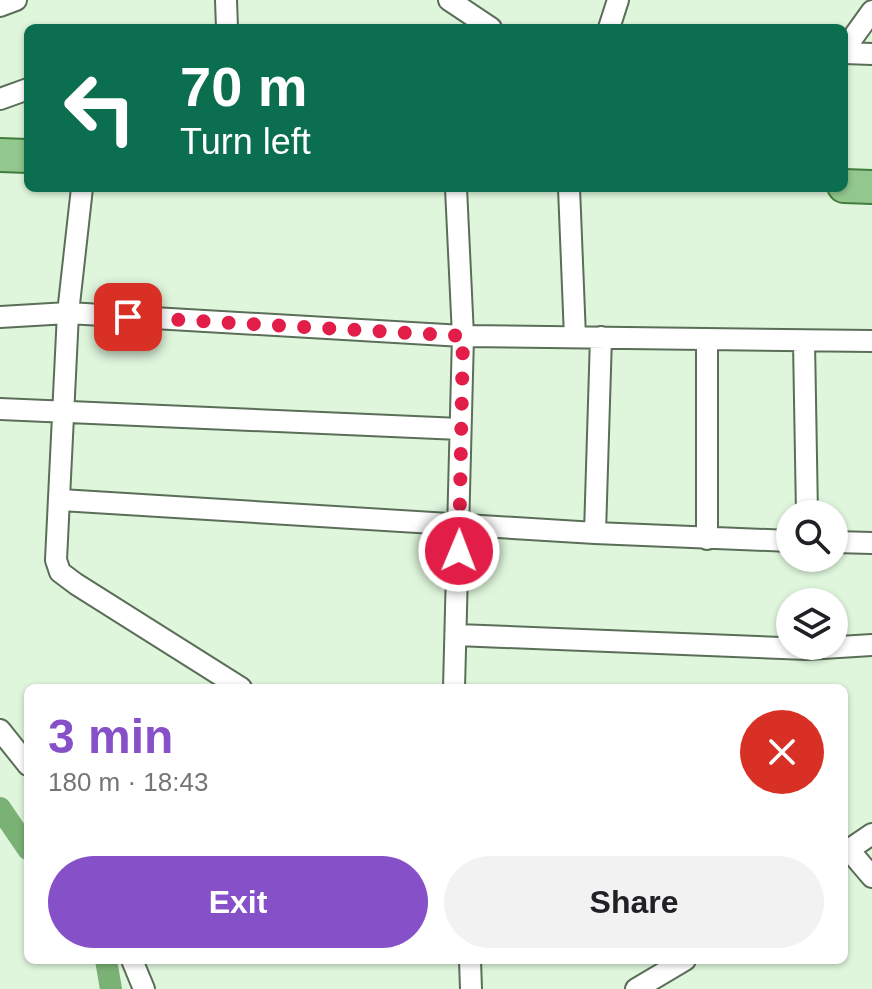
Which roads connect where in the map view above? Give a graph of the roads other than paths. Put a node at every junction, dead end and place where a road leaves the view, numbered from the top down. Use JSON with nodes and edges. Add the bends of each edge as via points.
{"nodes":[{"id":1,"x":16,"y":0,"type":"edge"},
{"id":2,"x":226,"y":0,"type":"edge"},
{"id":3,"x":449,"y":0,"type":"edge"},
{"id":4,"x":618,"y":0,"type":"edge"},
{"id":5,"x":0,"y":6,"type":"edge"},
{"id":6,"x":872,"y":11,"type":"edge"},
{"id":7,"x":227,"y":24,"type":"edge"},
{"id":8,"x":485,"y":24,"type":"edge"},
{"id":9,"x":610,"y":24,"type":"edge"},
{"id":10,"x":848,"y":45,"type":"edge"},
{"id":11,"x":848,"y":51,"type":"edge"},
{"id":12,"x":872,"y":54,"type":"edge"},
{"id":13,"x":24,"y":90,"type":"edge"},
{"id":14,"x":0,"y":99,"type":"edge"},
{"id":15,"x":0,"y":155,"type":"edge"},
{"id":16,"x":24,"y":156,"type":"edge"},
{"id":17,"x":848,"y":186,"type":"edge"},
{"id":18,"x":872,"y":187,"type":"edge"},
{"id":19,"x":82,"y":192,"type":"edge"},
{"id":20,"x":456,"y":192,"type":"edge"},
{"id":21,"x":569,"y":192,"type":"edge"},
{"id":22,"x":68,"y":313,"type":"junction"},
{"id":23,"x":0,"y":317,"type":"edge"},
{"id":24,"x":463,"y":336,"type":"junction"},
{"id":25,"x":575,"y":337,"type":"junction"},
{"id":26,"x":601,"y":337,"type":"junction"},
{"id":27,"x":707,"y":340,"type":"junction"},
{"id":28,"x":872,"y":341,"type":"edge"},
{"id":29,"x":804,"y":342,"type":"junction"},
{"id":30,"x":0,"y":409,"type":"edge"},
{"id":31,"x":63,"y":412,"type":"junction"},
{"id":32,"x":460,"y":429,"type":"junction"},
{"id":33,"x":61,"y":500,"type":"junction"},
{"id":34,"x":807,"y":500,"type":"edge"},
{"id":35,"x":460,"y":523,"type":"junction"},
{"id":36,"x":595,"y":533,"type":"junction"},
{"id":37,"x":707,"y":539,"type":"junction"},
{"id":38,"x":776,"y":541,"type":"edge"},
{"id":39,"x":848,"y":542,"type":"edge"},
{"id":40,"x":872,"y":543,"type":"edge"},
{"id":41,"x":457,"y":635,"type":"junction"},
{"id":42,"x":872,"y":645,"type":"edge"},
{"id":43,"x":235,"y":684,"type":"edge"},
{"id":44,"x":454,"y":684,"type":"edge"},
{"id":45,"x":0,"y":730,"type":"edge"},
{"id":46,"x":24,"y":760,"type":"edge"},
{"id":47,"x":872,"y":834,"type":"edge"},
{"id":48,"x":848,"y":851,"type":"edge"},
{"id":49,"x":848,"y":853,"type":"edge"},
{"id":50,"x":872,"y":877,"type":"edge"},
{"id":51,"x":134,"y":964,"type":"edge"},
{"id":52,"x":470,"y":964,"type":"edge"},
{"id":53,"x":678,"y":964,"type":"edge"},
{"id":54,"x":144,"y":989,"type":"edge"},
{"id":55,"x":471,"y":989,"type":"edge"},
{"id":56,"x":636,"y":989,"type":"edge"}],
"edges":[{"from":1,"to":5,"type":"street"},
{"from":2,"to":7,"type":"street"},
{"from":3,"to":8,"type":"street"},
{"from":4,"to":9,"type":"street"},
{"from":6,"to":10,"type":"street"},
{"from":11,"to":12,"type":"street"},
{"from":13,"to":14,"type":"street"},
{"from":15,"to":16,"type":"main road"},
{"from":17,"to":18,"type":"main road"},
{"from":19,"to":22,"type":"street"},
{"from":20,"to":24,"type":"street"},
{"from":21,"to":25,"type":"street"},
{"from":22,"to":23,"type":"street"},
{"from":22,"to":24,"type":"street"},
{"from":22,"to":31,"type":"street"},
{"from":24,"to":25,"type":"street"},
{"from":24,"to":32,"type":"street"},
{"from":25,"to":26,"type":"street"},
{"from":26,"to":27,"type":"street"},
{"from":26,"to":36,"type":"street"},
{"from":27,"to":29,"type":"street"},
{"from":27,"to":37,"type":"street"},
{"from":28,"to":29,"type":"street"},
{"from":29,"to":34,"type":"street"},
{"from":30,"to":31,"type":"street"},
{"from":31,"to":32,"type":"street"},
{"from":31,"to":33,"type":"street"},
{"from":32,"to":35,"type":"street"},
{"from":33,"to":35,"type":"street"},
{"from":33,"to":43,"type":"street","via":[[56,560],[60,572]]},
{"from":35,"to":36,"type":"street"},
{"from":35,"to":41,"type":"street"},
{"from":36,"to":37,"type":"street"},
{"from":37,"to":38,"type":"street"},
{"from":39,"to":40,"type":"street"},
{"from":41,"to":42,"type":"street","via":[[807,649]]},
{"from":41,"to":44,"type":"street"},
{"from":45,"to":46,"type":"street"},
{"from":47,"to":48,"type":"street"},
{"from":49,"to":50,"type":"street"},
{"from":51,"to":54,"type":"street"},
{"from":52,"to":55,"type":"street"},
{"from":53,"to":56,"type":"street"}]}
